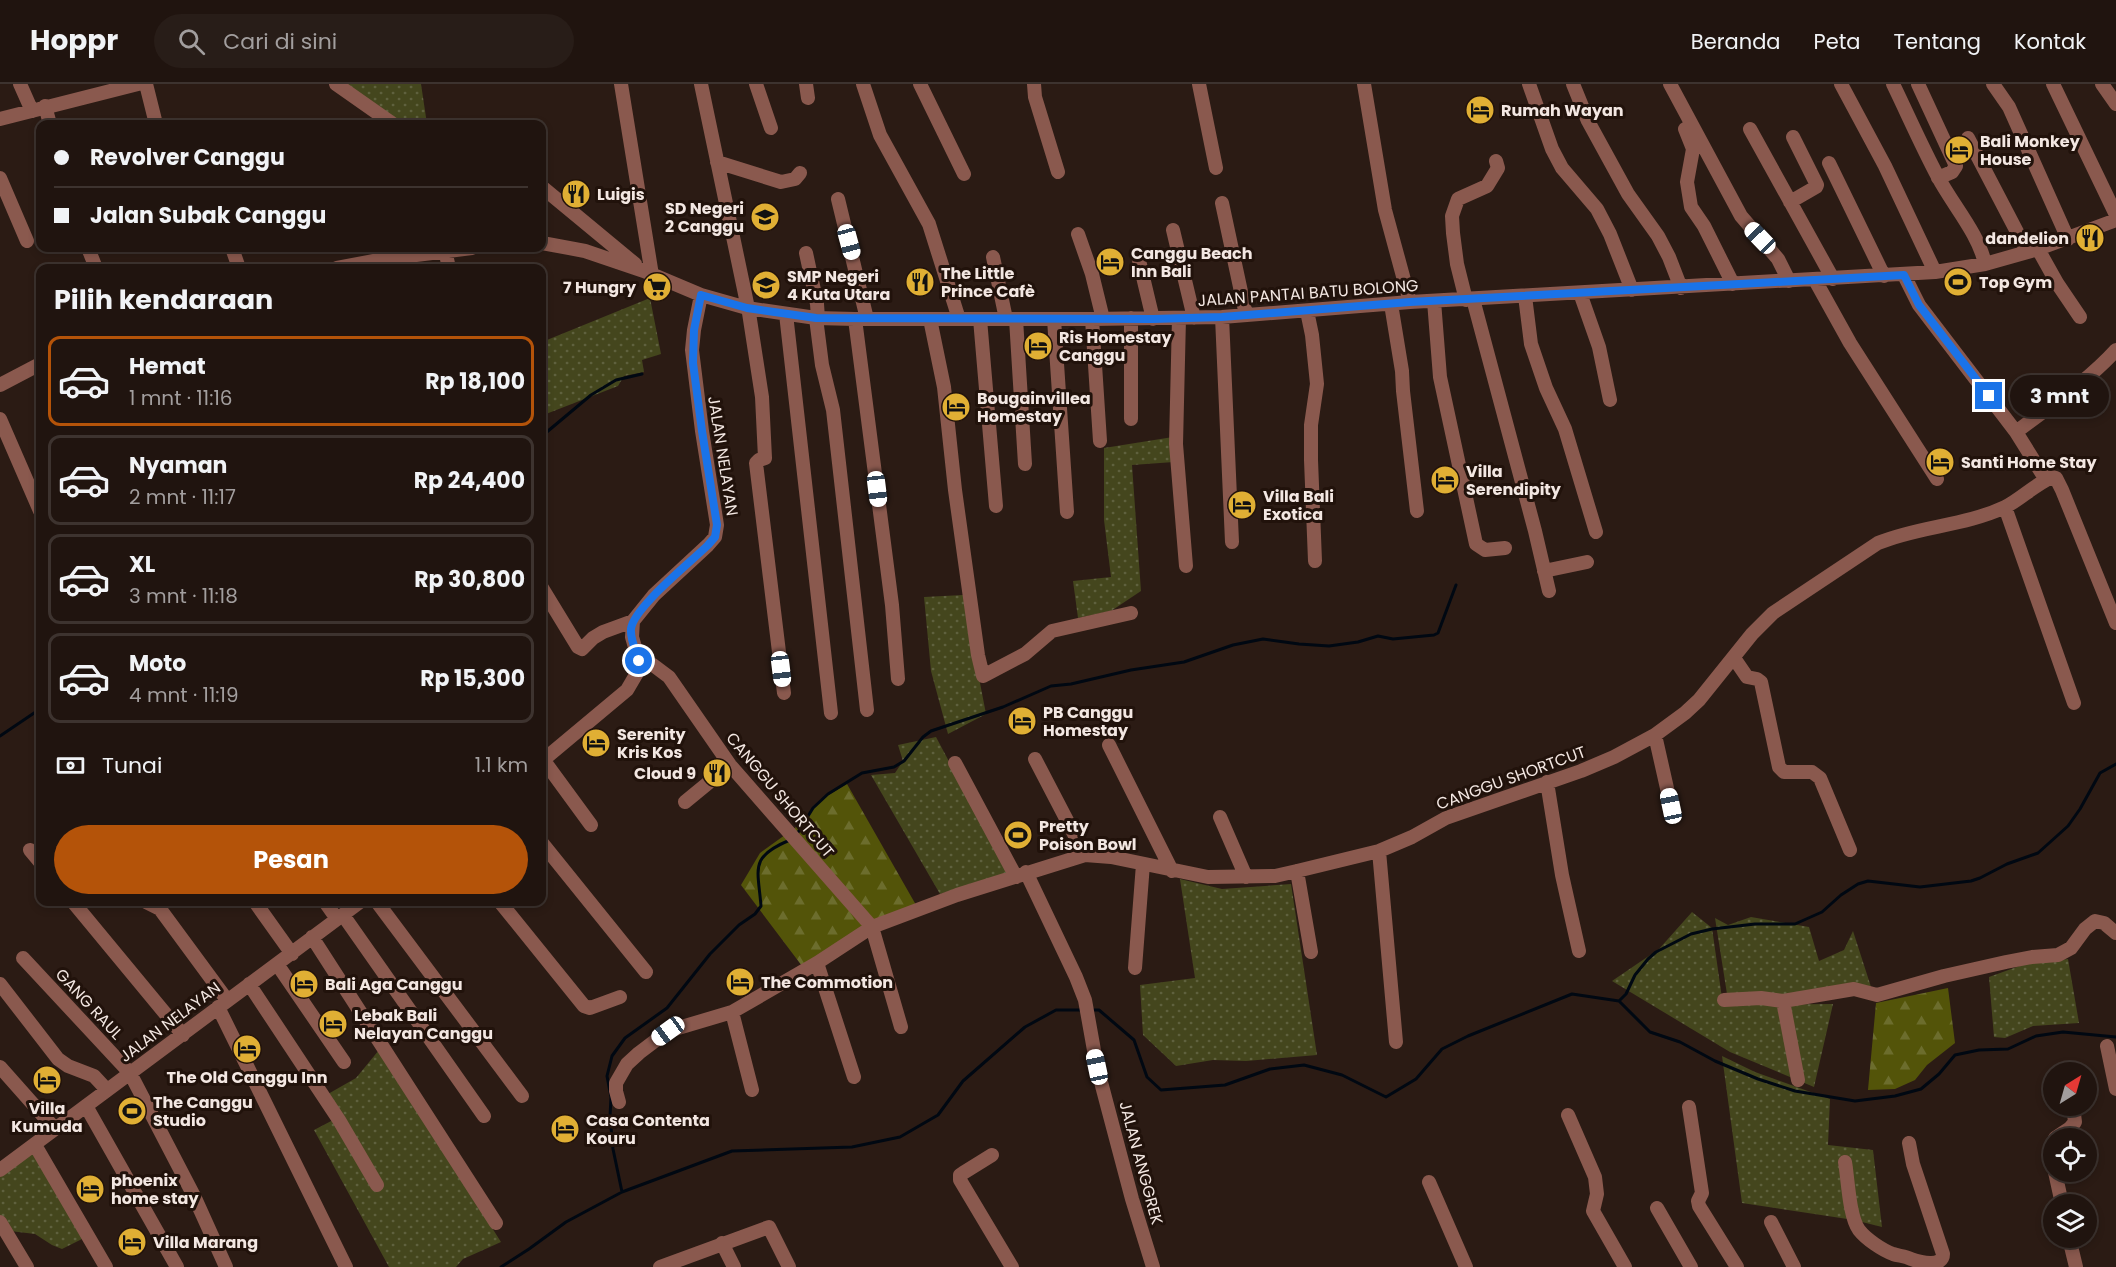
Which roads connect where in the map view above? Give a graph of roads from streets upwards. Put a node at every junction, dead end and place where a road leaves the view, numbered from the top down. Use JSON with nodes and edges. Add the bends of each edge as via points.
{"nodes":[{"id":1,"x":20,"y":84,"type":"edge"},
{"id":2,"x":138,"y":84,"type":"edge"},
{"id":3,"x":146,"y":84,"type":"edge"},
{"id":4,"x":336,"y":84,"type":"edge"},
{"id":5,"x":621,"y":84,"type":"edge"},
{"id":6,"x":700,"y":84,"type":"edge"},
{"id":7,"x":756,"y":84,"type":"edge"},
{"id":8,"x":863,"y":84,"type":"edge"},
{"id":9,"x":920,"y":84,"type":"edge"},
{"id":10,"x":1034,"y":84,"type":"edge"},
{"id":11,"x":1199,"y":84,"type":"edge"},
{"id":12,"x":1364,"y":84,"type":"edge"},
{"id":13,"x":1529,"y":84,"type":"edge"},
{"id":14,"x":1573,"y":84,"type":"edge"},
{"id":15,"x":1663,"y":84,"type":"edge"},
{"id":16,"x":1670,"y":84,"type":"edge"},
{"id":17,"x":1842,"y":84,"type":"edge"},
{"id":18,"x":1893,"y":84,"type":"edge"},
{"id":19,"x":1918,"y":84,"type":"edge"},
{"id":20,"x":1993,"y":84,"type":"edge"},
{"id":21,"x":2053,"y":84,"type":"edge"},
{"id":22,"x":2102,"y":84,"type":"edge"},
{"id":23,"x":2116,"y":104,"type":"edge"},
{"id":24,"x":39,"y":109,"type":"junction"},
{"id":25,"x":0,"y":119,"type":"edge"},
{"id":26,"x":47,"y":120,"type":"edge"},
{"id":27,"x":155,"y":120,"type":"edge"},
{"id":28,"x":387,"y":120,"type":"edge"},
{"id":29,"x":771,"y":128,"type":"dead end"},
{"id":30,"x":1750,"y":129,"type":"dead end"},
{"id":31,"x":1792,"y":137,"type":"dead end"},
{"id":32,"x":1968,"y":138,"type":"dead end"},
{"id":33,"x":1496,"y":161,"type":"dead end"},
{"id":34,"x":717,"y":162,"type":"junction"},
{"id":35,"x":1828,"y":163,"type":"dead end"},
{"id":36,"x":1216,"y":168,"type":"dead end"},
{"id":37,"x":1058,"y":172,"type":"dead end"},
{"id":38,"x":800,"y":173,"type":"dead end"},
{"id":39,"x":964,"y":174,"type":"dead end"},
{"id":40,"x":0,"y":178,"type":"edge"},
{"id":41,"x":1938,"y":178,"type":"junction"},
{"id":42,"x":546,"y":190,"type":"edge"},
{"id":43,"x":838,"y":199,"type":"dead end"},
{"id":44,"x":1790,"y":202,"type":"junction"},
{"id":45,"x":1222,"y":203,"type":"dead end"},
{"id":46,"x":2116,"y":215,"type":"edge"},
{"id":47,"x":2116,"y":220,"type":"edge"},
{"id":48,"x":1173,"y":230,"type":"dead end"},
{"id":49,"x":598,"y":232,"type":"junction"},
{"id":50,"x":1078,"y":234,"type":"dead end"},
{"id":51,"x":2068,"y":239,"type":"junction"},
{"id":52,"x":27,"y":241,"type":"dead end"},
{"id":53,"x":546,"y":244,"type":"edge"},
{"id":54,"x":2033,"y":250,"type":"junction"},
{"id":55,"x":585,"y":251,"type":"junction"},
{"id":56,"x":439,"y":252,"type":"edge"},
{"id":57,"x":806,"y":253,"type":"dead end"},
{"id":58,"x":1138,"y":256,"type":"dead end"},
{"id":59,"x":993,"y":257,"type":"dead end"},
{"id":60,"x":408,"y":262,"type":"edge"},
{"id":61,"x":382,"y":264,"type":"edge"},
{"id":62,"x":1985,"y":264,"type":"junction"},
{"id":63,"x":1935,"y":272,"type":"junction"},
{"id":64,"x":648,"y":273,"type":"junction"},
{"id":65,"x":1904,"y":275,"type":"junction"},
{"id":66,"x":1884,"y":276,"type":"junction"},
{"id":67,"x":1833,"y":279,"type":"junction"},
{"id":68,"x":1815,"y":280,"type":"junction"},
{"id":69,"x":1789,"y":281,"type":"junction"},
{"id":70,"x":1733,"y":284,"type":"junction"},
{"id":71,"x":1681,"y":288,"type":"junction"},
{"id":72,"x":1632,"y":290,"type":"junction"},
{"id":73,"x":1580,"y":293,"type":"junction"},
{"id":74,"x":701,"y":295,"type":"junction"},
{"id":75,"x":1525,"y":296,"type":"junction"},
{"id":76,"x":1469,"y":299,"type":"junction"},
{"id":77,"x":1434,"y":301,"type":"junction"},
{"id":78,"x":1410,"y":302,"type":"junction"},
{"id":79,"x":1391,"y":303,"type":"junction"},
{"id":80,"x":747,"y":308,"type":"junction"},
{"id":81,"x":1307,"y":311,"type":"junction"},
{"id":82,"x":786,"y":314,"type":"junction"},
{"id":83,"x":1246,"y":315,"type":"junction"},
{"id":84,"x":1222,"y":317,"type":"junction"},
{"id":85,"x":2080,"y":317,"type":"dead end"},
{"id":86,"x":817,"y":318,"type":"junction"},
{"id":87,"x":1131,"y":318,"type":"junction"},
{"id":88,"x":1179,"y":318,"type":"junction"},
{"id":89,"x":1194,"y":318,"type":"junction"},
{"id":90,"x":861,"y":319,"type":"junction"},
{"id":91,"x":930,"y":319,"type":"junction"},
{"id":92,"x":959,"y":319,"type":"junction"},
{"id":93,"x":980,"y":319,"type":"junction"},
{"id":94,"x":1011,"y":319,"type":"junction"},
{"id":95,"x":1054,"y":319,"type":"junction"},
{"id":96,"x":1098,"y":319,"type":"junction"},
{"id":97,"x":1153,"y":319,"type":"junction"},
{"id":98,"x":2116,"y":350,"type":"edge"},
{"id":99,"x":36,"y":366,"type":"edge"},
{"id":100,"x":0,"y":385,"type":"edge"},
{"id":101,"x":1610,"y":400,"type":"dead end"},
{"id":102,"x":0,"y":418,"type":"edge"},
{"id":103,"x":1131,"y":418,"type":"dead end"},
{"id":104,"x":2016,"y":432,"type":"junction"},
{"id":105,"x":1100,"y":441,"type":"dead end"},
{"id":106,"x":1025,"y":464,"type":"dead end"},
{"id":107,"x":2050,"y":478,"type":"junction"},
{"id":108,"x":1937,"y":479,"type":"dead end"},
{"id":109,"x":36,"y":502,"type":"edge"},
{"id":110,"x":996,"y":506,"type":"dead end"},
{"id":111,"x":2005,"y":507,"type":"junction"},
{"id":112,"x":1417,"y":511,"type":"dead end"},
{"id":113,"x":1066,"y":512,"type":"dead end"},
{"id":114,"x":1596,"y":532,"type":"dead end"},
{"id":115,"x":1232,"y":542,"type":"dead end"},
{"id":116,"x":1505,"y":548,"type":"dead end"},
{"id":117,"x":1315,"y":561,"type":"dead end"},
{"id":118,"x":1587,"y":562,"type":"dead end"},
{"id":119,"x":1186,"y":566,"type":"dead end"},
{"id":120,"x":1544,"y":571,"type":"junction"},
{"id":121,"x":1549,"y":591,"type":"dead end"},
{"id":122,"x":546,"y":595,"type":"edge"},
{"id":123,"x":1131,"y":613,"type":"dead end"},
{"id":124,"x":633,"y":621,"type":"junction"},
{"id":125,"x":2116,"y":623,"type":"edge"},
{"id":126,"x":1734,"y":658,"type":"junction"},
{"id":127,"x":639,"y":661,"type":"junction"},
{"id":128,"x":898,"y":679,"type":"dead end"},
{"id":129,"x":784,"y":693,"type":"dead end"},
{"id":130,"x":2074,"y":703,"type":"dead end"},
{"id":131,"x":867,"y":710,"type":"dead end"},
{"id":132,"x":831,"y":713,"type":"dead end"},
{"id":133,"x":1655,"y":735,"type":"junction"},
{"id":134,"x":1109,"y":745,"type":"dead end"},
{"id":135,"x":546,"y":757,"type":"edge"},
{"id":136,"x":1035,"y":759,"type":"dead end"},
{"id":137,"x":955,"y":763,"type":"dead end"},
{"id":138,"x":546,"y":765,"type":"edge"},
{"id":139,"x":730,"y":765,"type":"junction"},
{"id":140,"x":1547,"y":783,"type":"junction"},
{"id":141,"x":685,"y":802,"type":"dead end"},
{"id":142,"x":1671,"y":806,"type":"dead end"},
{"id":143,"x":1220,"y":817,"type":"dead end"},
{"id":144,"x":591,"y":825,"type":"dead end"},
{"id":145,"x":546,"y":848,"type":"edge"},
{"id":146,"x":30,"y":850,"type":"dead end"},
{"id":147,"x":1850,"y":850,"type":"dead end"},
{"id":148,"x":1379,"y":851,"type":"junction"},
{"id":149,"x":1084,"y":855,"type":"junction"},
{"id":150,"x":36,"y":857,"type":"edge"},
{"id":151,"x":1143,"y":864,"type":"junction"},
{"id":152,"x":1172,"y":871,"type":"junction"},
{"id":153,"x":1297,"y":871,"type":"junction"},
{"id":154,"x":1021,"y":875,"type":"junction"},
{"id":155,"x":1246,"y":877,"type":"junction"},
{"id":156,"x":76,"y":906,"type":"edge"},
{"id":157,"x":154,"y":906,"type":"edge"},
{"id":158,"x":258,"y":906,"type":"edge"},
{"id":159,"x":329,"y":906,"type":"edge"},
{"id":160,"x":355,"y":906,"type":"edge"},
{"id":161,"x":380,"y":906,"type":"edge"},
{"id":162,"x":503,"y":906,"type":"edge"},
{"id":163,"x":340,"y":917,"type":"junction"},
{"id":164,"x":872,"y":927,"type":"junction"},
{"id":165,"x":2116,"y":933,"type":"edge"},
{"id":166,"x":312,"y":937,"type":"junction"},
{"id":167,"x":1311,"y":951,"type":"dead end"},
{"id":168,"x":1579,"y":951,"type":"dead end"},
{"id":169,"x":292,"y":954,"type":"junction"},
{"id":170,"x":23,"y":958,"type":"dead end"},
{"id":171,"x":277,"y":964,"type":"junction"},
{"id":172,"x":814,"y":965,"type":"junction"},
{"id":173,"x":1135,"y":968,"type":"dead end"},
{"id":174,"x":646,"y":972,"type":"dead end"},
{"id":175,"x":0,"y":984,"type":"edge"},
{"id":176,"x":249,"y":984,"type":"junction"},
{"id":177,"x":621,"y":997,"type":"dead end"},
{"id":178,"x":1724,"y":1000,"type":"dead end"},
{"id":179,"x":1783,"y":1001,"type":"junction"},
{"id":180,"x":218,"y":1007,"type":"junction"},
{"id":181,"x":732,"y":1012,"type":"junction"},
{"id":182,"x":901,"y":1028,"type":"dead end"},
{"id":183,"x":183,"y":1035,"type":"junction"},
{"id":184,"x":1396,"y":1042,"type":"dead end"},
{"id":185,"x":2107,"y":1046,"type":"dead end"},
{"id":186,"x":838,"y":1054,"type":"dead end"},
{"id":187,"x":344,"y":1062,"type":"dead end"},
{"id":188,"x":0,"y":1066,"type":"edge"},
{"id":189,"x":130,"y":1073,"type":"junction"},
{"id":190,"x":854,"y":1077,"type":"dead end"},
{"id":191,"x":1798,"y":1080,"type":"dead end"},
{"id":192,"x":2116,"y":1089,"type":"edge"},
{"id":193,"x":107,"y":1090,"type":"junction"},
{"id":194,"x":752,"y":1090,"type":"dead end"},
{"id":195,"x":522,"y":1096,"type":"dead end"},
{"id":196,"x":619,"y":1102,"type":"dead end"},
{"id":197,"x":86,"y":1106,"type":"junction"},
{"id":198,"x":1689,"y":1107,"type":"dead end"},
{"id":199,"x":1568,"y":1115,"type":"dead end"},
{"id":200,"x":484,"y":1116,"type":"dead end"},
{"id":201,"x":55,"y":1129,"type":"junction"},
{"id":202,"x":1909,"y":1143,"type":"dead end"},
{"id":203,"x":35,"y":1145,"type":"junction"},
{"id":204,"x":992,"y":1155,"type":"dead end"},
{"id":205,"x":1845,"y":1161,"type":"dead end"},
{"id":206,"x":0,"y":1170,"type":"edge"},
{"id":207,"x":1429,"y":1182,"type":"dead end"},
{"id":208,"x":377,"y":1185,"type":"dead end"},
{"id":209,"x":308,"y":1207,"type":"dead end"},
{"id":210,"x":1657,"y":1208,"type":"dead end"},
{"id":211,"x":0,"y":1222,"type":"edge"},
{"id":212,"x":1771,"y":1222,"type":"dead end"},
{"id":213,"x":496,"y":1223,"type":"dead end"},
{"id":214,"x":722,"y":1244,"type":"junction"},
{"id":215,"x":2071,"y":1248,"type":"edge"},
{"id":216,"x":1896,"y":1261,"type":"edge"},
{"id":217,"x":27,"y":1267,"type":"edge"},
{"id":218,"x":106,"y":1267,"type":"edge"},
{"id":219,"x":177,"y":1267,"type":"edge"},
{"id":220,"x":226,"y":1267,"type":"edge"},
{"id":221,"x":346,"y":1267,"type":"edge"},
{"id":222,"x":660,"y":1267,"type":"edge"},
{"id":223,"x":734,"y":1267,"type":"edge"},
{"id":224,"x":789,"y":1267,"type":"edge"},
{"id":225,"x":1012,"y":1267,"type":"edge"},
{"id":226,"x":1153,"y":1267,"type":"edge"},
{"id":227,"x":1466,"y":1267,"type":"edge"},
{"id":228,"x":1625,"y":1267,"type":"edge"},
{"id":229,"x":1692,"y":1267,"type":"edge"},
{"id":230,"x":1737,"y":1267,"type":"edge"},
{"id":231,"x":1794,"y":1267,"type":"edge"},
{"id":232,"x":2076,"y":1267,"type":"edge"}],
"edges":[{"from":1,"to":24,"type":"street"},
{"from":2,"to":24,"type":"street"},
{"from":3,"to":27,"type":"street"},
{"from":4,"to":28,"type":"street"},
{"from":5,"to":64,"type":"street"},
{"from":6,"to":34,"type":"street"},
{"from":7,"to":29,"type":"street"},
{"from":8,"to":92,"type":"street","via":[[880,135],[929,224]]},
{"from":9,"to":39,"type":"street"},
{"from":10,"to":37,"type":"street"},
{"from":11,"to":36,"type":"street"},
{"from":12,"to":78,"type":"street","via":[[1385,210]]},
{"from":13,"to":72,"type":"street","via":[[1562,168],[1597,209]]},
{"from":14,"to":71,"type":"street","via":[[1588,122],[1628,194],[1658,236]]},
{"from":15,"to":70,"type":"street","via":[[1693,149],[1687,182],[1690,207]]},
{"from":16,"to":69,"type":"street","via":[[1741,216],[1773,251]]},
{"from":17,"to":63,"type":"street"},
{"from":18,"to":41,"type":"street"},
{"from":19,"to":41,"type":"street","via":[[1956,166]]},
{"from":20,"to":51,"type":"street","via":[[2009,107]]},
{"from":21,"to":46,"type":"street"},
{"from":22,"to":23,"type":"street"},
{"from":24,"to":25,"type":"street"},
{"from":24,"to":26,"type":"street"},
{"from":30,"to":44,"type":"street"},
{"from":31,"to":44,"type":"street","via":[[1817,185]]},
{"from":32,"to":54,"type":"street"},
{"from":33,"to":76,"type":"street","via":[[1498,168],[1487,186],[1458,199],[1452,216],[1457,264]]},
{"from":34,"to":38,"type":"street","via":[[781,182],[795,179]]},
{"from":34,"to":80,"type":"street"},
{"from":35,"to":66,"type":"street"},
{"from":40,"to":52,"type":"street"},
{"from":41,"to":62,"type":"street","via":[[1966,222]]},
{"from":42,"to":49,"type":"street"},
{"from":43,"to":90,"type":"street"},
{"from":44,"to":67,"type":"street"},
{"from":45,"to":83,"type":"street"},
{"from":47,"to":51,"type":"street","name":"JALAN PANTAI BATU BOLONG"},
{"from":48,"to":89,"type":"street"},
{"from":49,"to":55,"type":"street","via":[[593,245]]},
{"from":49,"to":64,"type":"street"},
{"from":50,"to":96,"type":"street","via":[[1092,274]]},
{"from":51,"to":54,"type":"street","name":"JALAN PANTAI BATU BOLONG"},
{"from":53,"to":55,"type":"street","name":"JALAN PANTAI BATU BOLONG"},
{"from":54,"to":62,"type":"street","name":"JALAN PANTAI BATU BOLONG"},
{"from":54,"to":85,"type":"street"},
{"from":55,"to":64,"type":"street","name":"JALAN PANTAI BATU BOLONG"},
{"from":56,"to":60,"type":"street"},
{"from":57,"to":86,"type":"street","via":[[818,304]]},
{"from":58,"to":97,"type":"street"},
{"from":59,"to":94,"type":"street"},
{"from":60,"to":61,"type":"street"},
{"from":62,"to":63,"type":"street","name":"JALAN PANTAI BATU BOLONG"},
{"from":63,"to":65,"type":"street","name":"JALAN PANTAI BATU BOLONG"},
{"from":64,"to":74,"type":"street","name":"JALAN PANTAI BATU BOLONG"},
{"from":65,"to":66,"type":"street","name":"JALAN PANTAI BATU BOLONG"},
{"from":65,"to":104,"type":"street","via":[[1933,325]]},
{"from":66,"to":67,"type":"street","name":"JALAN PANTAI BATU BOLONG"},
{"from":67,"to":68,"type":"street","name":"JALAN PANTAI BATU BOLONG"},
{"from":68,"to":69,"type":"street","name":"JALAN PANTAI BATU BOLONG"},
{"from":68,"to":108,"type":"street","via":[[1850,343]]},
{"from":69,"to":70,"type":"street","name":"JALAN PANTAI BATU BOLONG"},
{"from":70,"to":71,"type":"street","name":"JALAN PANTAI BATU BOLONG"},
{"from":71,"to":72,"type":"street","name":"JALAN PANTAI BATU BOLONG"},
{"from":72,"to":73,"type":"street","name":"JALAN PANTAI BATU BOLONG"},
{"from":73,"to":75,"type":"street","name":"JALAN PANTAI BATU BOLONG"},
{"from":73,"to":101,"type":"street","via":[[1599,347]]},
{"from":74,"to":80,"type":"street","name":"JALAN PANTAI BATU BOLONG"},
{"from":74,"to":124,"type":"street","name":"JALAN NELAYAN","via":[[693,358],[717,525],[715,537],[654,595]]},
{"from":75,"to":76,"type":"street","name":"JALAN PANTAI BATU BOLONG"},
{"from":75,"to":114,"type":"street","via":[[1531,344],[1565,429]]},
{"from":76,"to":77,"type":"street","name":"JALAN PANTAI BATU BOLONG"},
{"from":76,"to":120,"type":"street"},
{"from":77,"to":78,"type":"street","name":"JALAN PANTAI BATU BOLONG"},
{"from":77,"to":116,"type":"street","via":[[1440,377],[1476,543],[1485,550]]},
{"from":78,"to":79,"type":"street","name":"JALAN PANTAI BATU BOLONG"},
{"from":79,"to":81,"type":"street","name":"JALAN PANTAI BATU BOLONG"},
{"from":79,"to":112,"type":"street"},
{"from":80,"to":82,"type":"street","name":"JALAN PANTAI BATU BOLONG"},
{"from":80,"to":129,"type":"street","via":[[766,439],[765,458],[756,463]]},
{"from":81,"to":83,"type":"street","name":"JALAN PANTAI BATU BOLONG"},
{"from":81,"to":117,"type":"street","via":[[1317,384],[1311,425]]},
{"from":82,"to":86,"type":"street","name":"JALAN PANTAI BATU BOLONG"},
{"from":82,"to":132,"type":"street"},
{"from":83,"to":84,"type":"street","name":"JALAN PANTAI BATU BOLONG"},
{"from":84,"to":89,"type":"street","name":"JALAN PANTAI BATU BOLONG"},
{"from":84,"to":115,"type":"street"},
{"from":86,"to":90,"type":"street","name":"JALAN PANTAI BATU BOLONG"},
{"from":86,"to":131,"type":"street","via":[[822,365],[833,410]]},
{"from":87,"to":96,"type":"street","name":"JALAN PANTAI BATU BOLONG"},
{"from":87,"to":97,"type":"street","name":"JALAN PANTAI BATU BOLONG"},
{"from":87,"to":103,"type":"street"},
{"from":88,"to":89,"type":"street","name":"JALAN PANTAI BATU BOLONG"},
{"from":88,"to":97,"type":"street","name":"JALAN PANTAI BATU BOLONG"},
{"from":88,"to":119,"type":"street","via":[[1176,444]]},
{"from":90,"to":91,"type":"street","name":"JALAN PANTAI BATU BOLONG"},
{"from":90,"to":128,"type":"street"},
{"from":91,"to":92,"type":"street","name":"JALAN PANTAI BATU BOLONG"},
{"from":91,"to":123,"type":"street","via":[[944,387],[982,676],[1025,654],[1052,631]]},
{"from":92,"to":93,"type":"street","name":"JALAN PANTAI BATU BOLONG"},
{"from":93,"to":94,"type":"street","name":"JALAN PANTAI BATU BOLONG"},
{"from":93,"to":110,"type":"street"},
{"from":94,"to":95,"type":"street","name":"JALAN PANTAI BATU BOLONG"},
{"from":94,"to":106,"type":"street"},
{"from":95,"to":96,"type":"street","name":"JALAN PANTAI BATU BOLONG"},
{"from":95,"to":113,"type":"street"},
{"from":96,"to":105,"type":"street"},
{"from":98,"to":104,"type":"street"},
{"from":99,"to":100,"type":"street"},
{"from":102,"to":109,"type":"street"},
{"from":104,"to":107,"type":"street"},
{"from":107,"to":111,"type":"street","name":"CANGGU SHORTCUT"},
{"from":107,"to":125,"type":"street","via":[[2062,490]]},
{"from":111,"to":126,"type":"street","name":"CANGGU SHORTCUT","via":[[1878,543],[1773,613]]},
{"from":111,"to":130,"type":"street"},
{"from":118,"to":120,"type":"street"},
{"from":120,"to":121,"type":"street"},
{"from":122,"to":124,"type":"street","via":[[582,649],[603,632]]},
{"from":124,"to":127,"type":"street","via":[[632,637]]},
{"from":126,"to":133,"type":"street","name":"CANGGU SHORTCUT","via":[[1699,700]]},
{"from":126,"to":147,"type":"street","via":[[1748,677],[1761,682],[1779,767],[1784,772],[1812,772],[1820,778]]},
{"from":127,"to":135,"type":"street","via":[[627,690]]},
{"from":127,"to":139,"type":"street","name":"CANGGU SHORTCUT","via":[[653,665],[669,677]]},
{"from":133,"to":140,"type":"street","name":"CANGGU SHORTCUT","via":[[1614,757]]},
{"from":133,"to":142,"type":"street"},
{"from":134,"to":152,"type":"street"},
{"from":136,"to":149,"type":"street"},
{"from":137,"to":154,"type":"street","name":"JALAN ANGGREK"},
{"from":138,"to":144,"type":"street"},
{"from":139,"to":141,"type":"street"},
{"from":139,"to":164,"type":"street","name":"CANGGU SHORTCUT"},
{"from":140,"to":148,"type":"street","name":"CANGGU SHORTCUT","via":[[1446,818]]},
{"from":140,"to":168,"type":"street"},
{"from":143,"to":155,"type":"street"},
{"from":145,"to":174,"type":"street"},
{"from":146,"to":150,"type":"street"},
{"from":148,"to":153,"type":"street","name":"CANGGU SHORTCUT"},
{"from":148,"to":184,"type":"street"},
{"from":149,"to":151,"type":"street","name":"CANGGU SHORTCUT"},
{"from":149,"to":154,"type":"street","name":"CANGGU SHORTCUT"},
{"from":151,"to":152,"type":"street","name":"CANGGU SHORTCUT"},
{"from":151,"to":173,"type":"street"},
{"from":152,"to":155,"type":"street","name":"CANGGU SHORTCUT","via":[[1208,877]]},
{"from":153,"to":155,"type":"street","name":"CANGGU SHORTCUT"},
{"from":153,"to":167,"type":"street"},
{"from":154,"to":164,"type":"street","name":"CANGGU SHORTCUT"},
{"from":154,"to":226,"type":"street","name":"JALAN ANGGREK","via":[[1085,1000],[1097,1067]]},
{"from":156,"to":183,"type":"street"},
{"from":157,"to":180,"type":"street","via":[[160,909]]},
{"from":158,"to":169,"type":"street"},
{"from":159,"to":163,"type":"street"},
{"from":160,"to":163,"type":"street","name":"JALAN NELAYAN"},
{"from":161,"to":195,"type":"street"},
{"from":162,"to":177,"type":"street","via":[[584,1006],[590,1008]]},
{"from":163,"to":166,"type":"street","name":"JALAN NELAYAN"},
{"from":163,"to":200,"type":"street"},
{"from":164,"to":172,"type":"street","name":"CANGGU SHORTCUT"},
{"from":164,"to":182,"type":"street"},
{"from":165,"to":179,"type":"street","via":[[2095,921],[2071,948],[2058,955],[2006,962],[1877,995],[1854,989]]},
{"from":166,"to":169,"type":"street","name":"JALAN NELAYAN"},
{"from":166,"to":213,"type":"street"},
{"from":169,"to":171,"type":"street","name":"JALAN NELAYAN"},
{"from":170,"to":189,"type":"street","name":"GANG RAUL"},
{"from":171,"to":176,"type":"street","name":"JALAN NELAYAN"},
{"from":171,"to":187,"type":"street"},
{"from":172,"to":181,"type":"street","name":"CANGGU SHORTCUT"},
{"from":172,"to":186,"type":"street"},
{"from":172,"to":190,"type":"street"},
{"from":175,"to":193,"type":"street","via":[[58,1059],[94,1076]]},
{"from":176,"to":180,"type":"street","name":"JALAN NELAYAN"},
{"from":176,"to":208,"type":"street","via":[[339,1119]]},
{"from":178,"to":179,"type":"street"},
{"from":179,"to":191,"type":"street"},
{"from":180,"to":183,"type":"street","name":"JALAN NELAYAN"},
{"from":180,"to":209,"type":"street"},
{"from":180,"to":221,"type":"street"},
{"from":181,"to":194,"type":"street"},
{"from":181,"to":196,"type":"street","name":"CANGGU SHORTCUT","via":[[668,1031],[639,1053],[616,1083]]},
{"from":183,"to":189,"type":"street","name":"JALAN NELAYAN"},
{"from":185,"to":192,"type":"street"},
{"from":188,"to":201,"type":"street"},
{"from":189,"to":193,"type":"street","name":"JALAN NELAYAN"},
{"from":189,"to":220,"type":"street","name":"GANG RAUL"},
{"from":193,"to":197,"type":"street","name":"JALAN NELAYAN"},
{"from":197,"to":201,"type":"street","name":"JALAN NELAYAN"},
{"from":197,"to":219,"type":"street"},
{"from":198,"to":230,"type":"street","via":[[1702,1193],[1699,1206]]},
{"from":199,"to":228,"type":"street","via":[[1595,1177],[1593,1211]]},
{"from":201,"to":203,"type":"street","name":"JALAN NELAYAN"},
{"from":202,"to":216,"type":"street","via":[[1943,1258],[1933,1267]]},
{"from":203,"to":206,"type":"street","name":"JALAN NELAYAN"},
{"from":203,"to":218,"type":"street"},
{"from":204,"to":225,"type":"street","via":[[960,1175],[960,1180]]},
{"from":205,"to":216,"type":"street","via":[[1858,1229]]},
{"from":207,"to":227,"type":"street"},
{"from":210,"to":229,"type":"street"},
{"from":211,"to":217,"type":"street"},
{"from":212,"to":231,"type":"street"},
{"from":214,"to":222,"type":"street"},
{"from":214,"to":223,"type":"street"},
{"from":214,"to":224,"type":"street","via":[[769,1227]]},
{"from":215,"to":232,"type":"street"}]}
